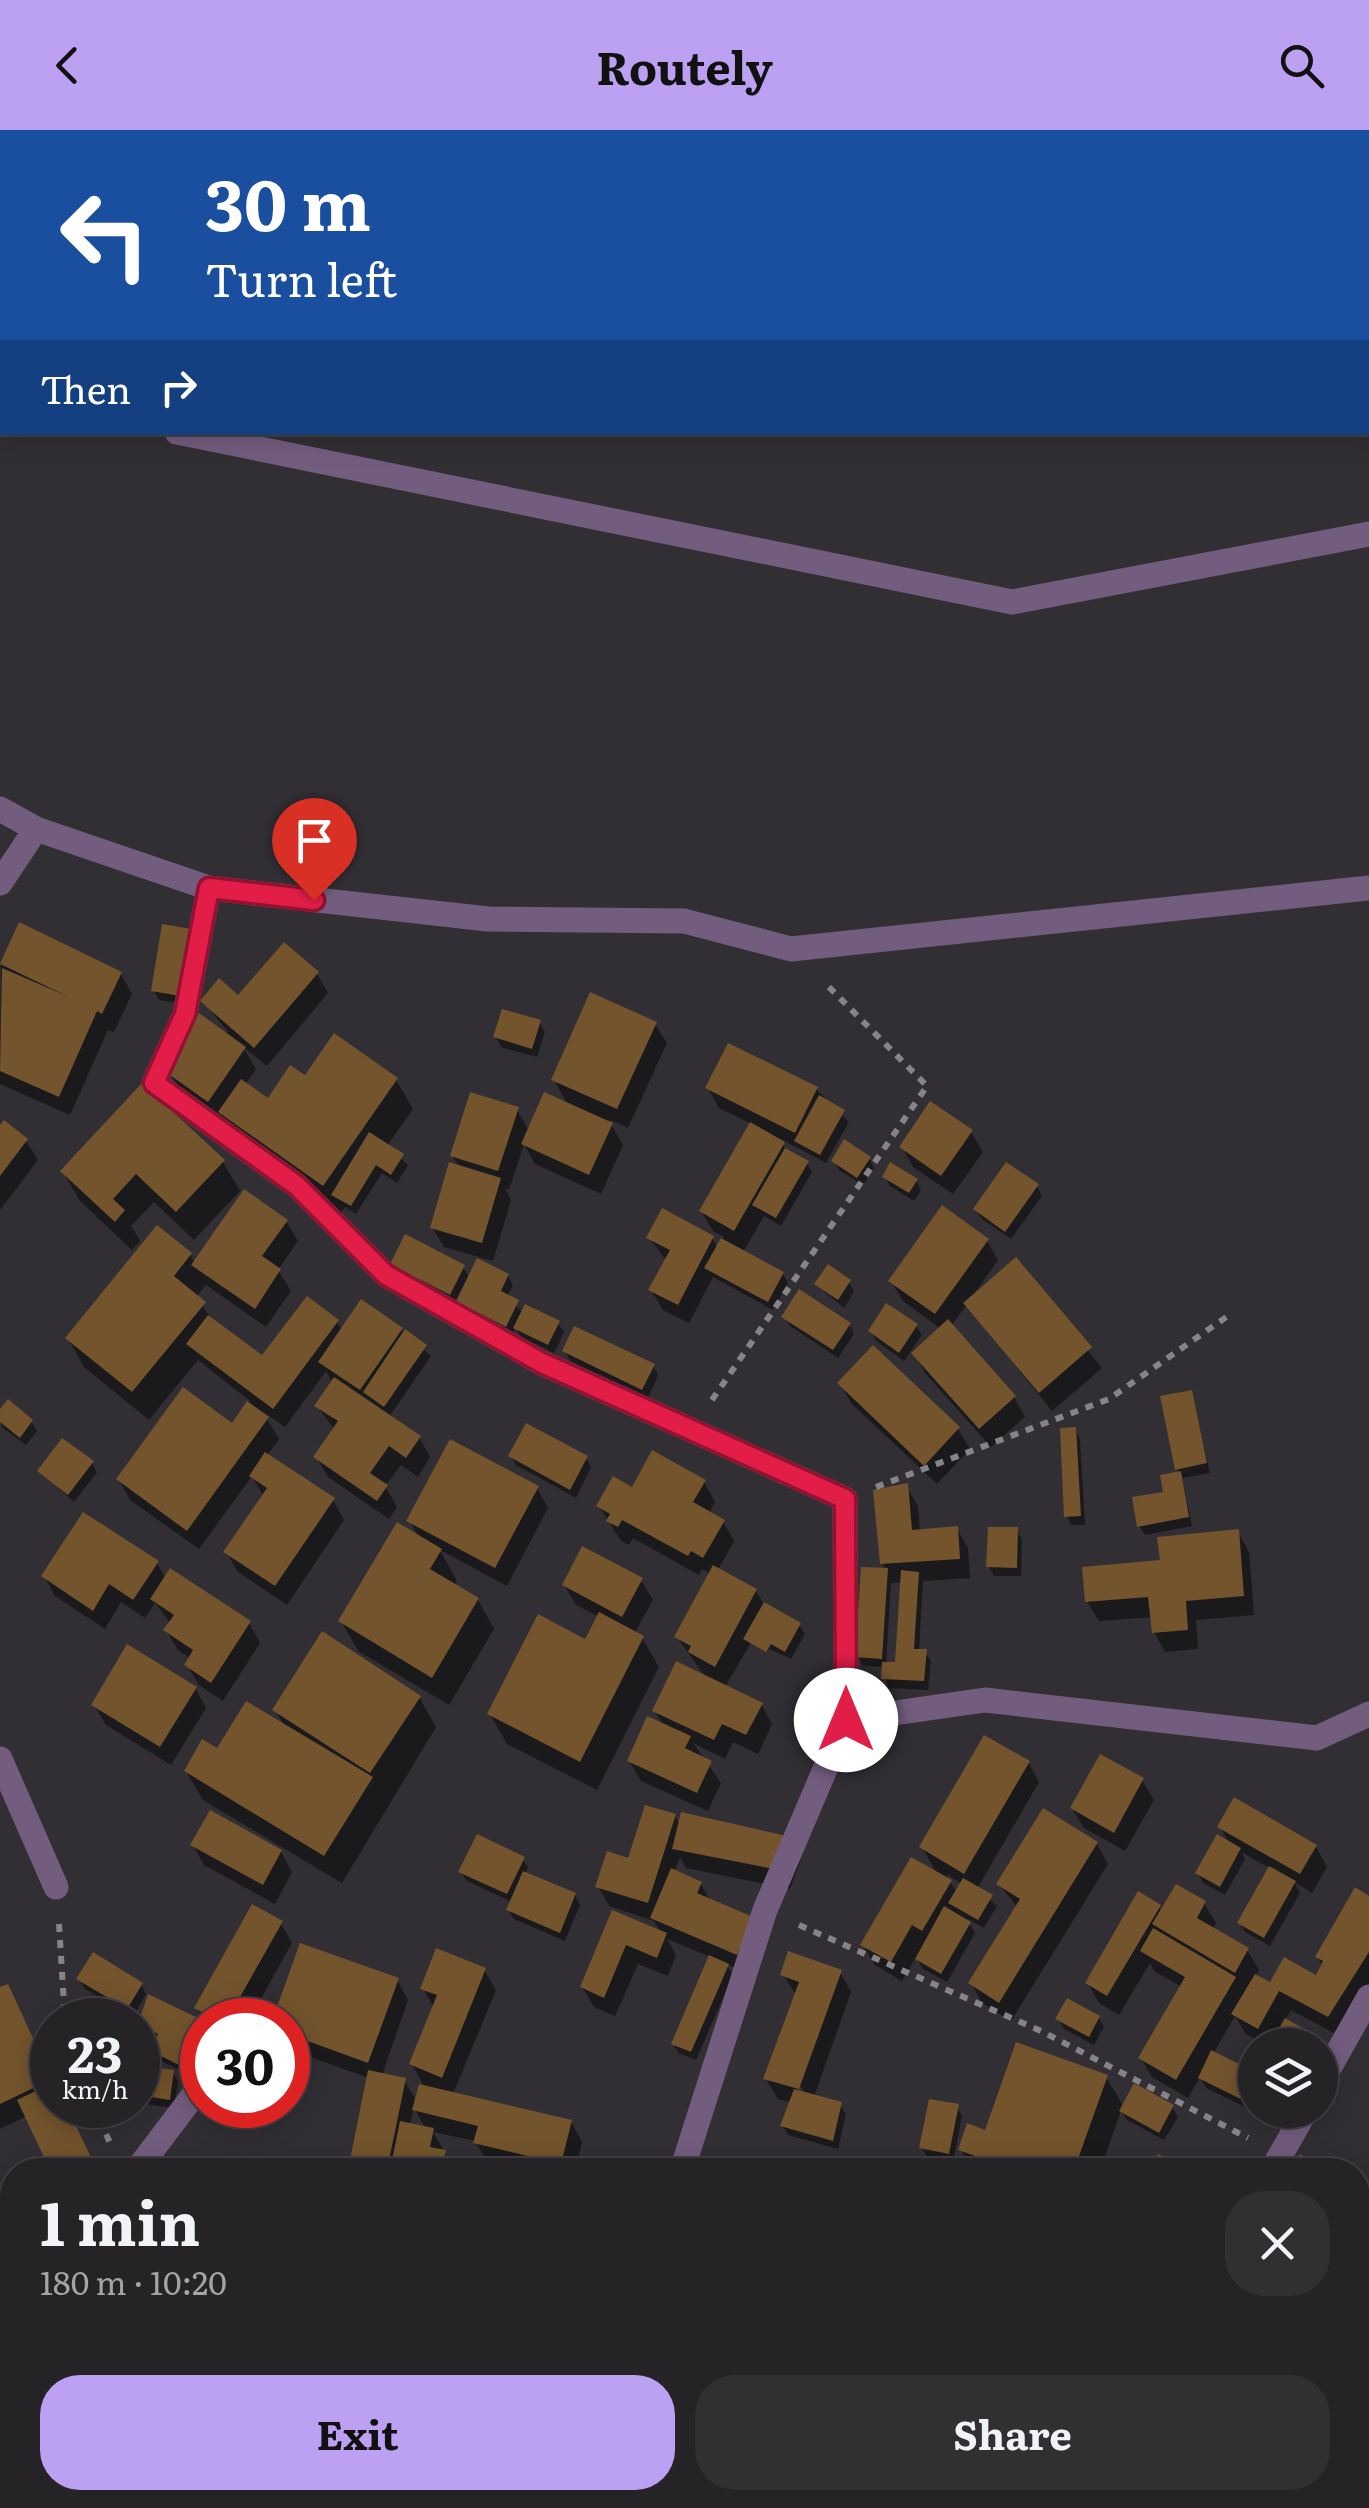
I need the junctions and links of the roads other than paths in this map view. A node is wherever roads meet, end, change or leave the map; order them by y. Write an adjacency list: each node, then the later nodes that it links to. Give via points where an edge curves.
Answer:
1 (193, 435): 2 (street, via 1012,602)
2 (1369, 534)
3 (0, 809): 4 (street)
4 (36, 829): 5 (street); 6 (street)
5 (0, 883)
6 (209, 888): 7 (street, via 488,919 684,920 792,949); 9 (street, via 185,1014 154,1083 296,1185 386,1275 542,1363 845,1499)
7 (1369, 888)
8 (1369, 1714): 9 (street, via 1317,1738 984,1700)
9 (846, 1720): 17 (street, via 766,1910)
10 (0, 1759): 11 (street)
11 (56, 1888)
12 (1369, 1997): 13 (street)
13 (1338, 2052)
14 (180, 2113): 16 (street)
15 (1296, 2128): 18 (street)
16 (146, 2158)
17 (686, 2158)
18 (1278, 2158)

